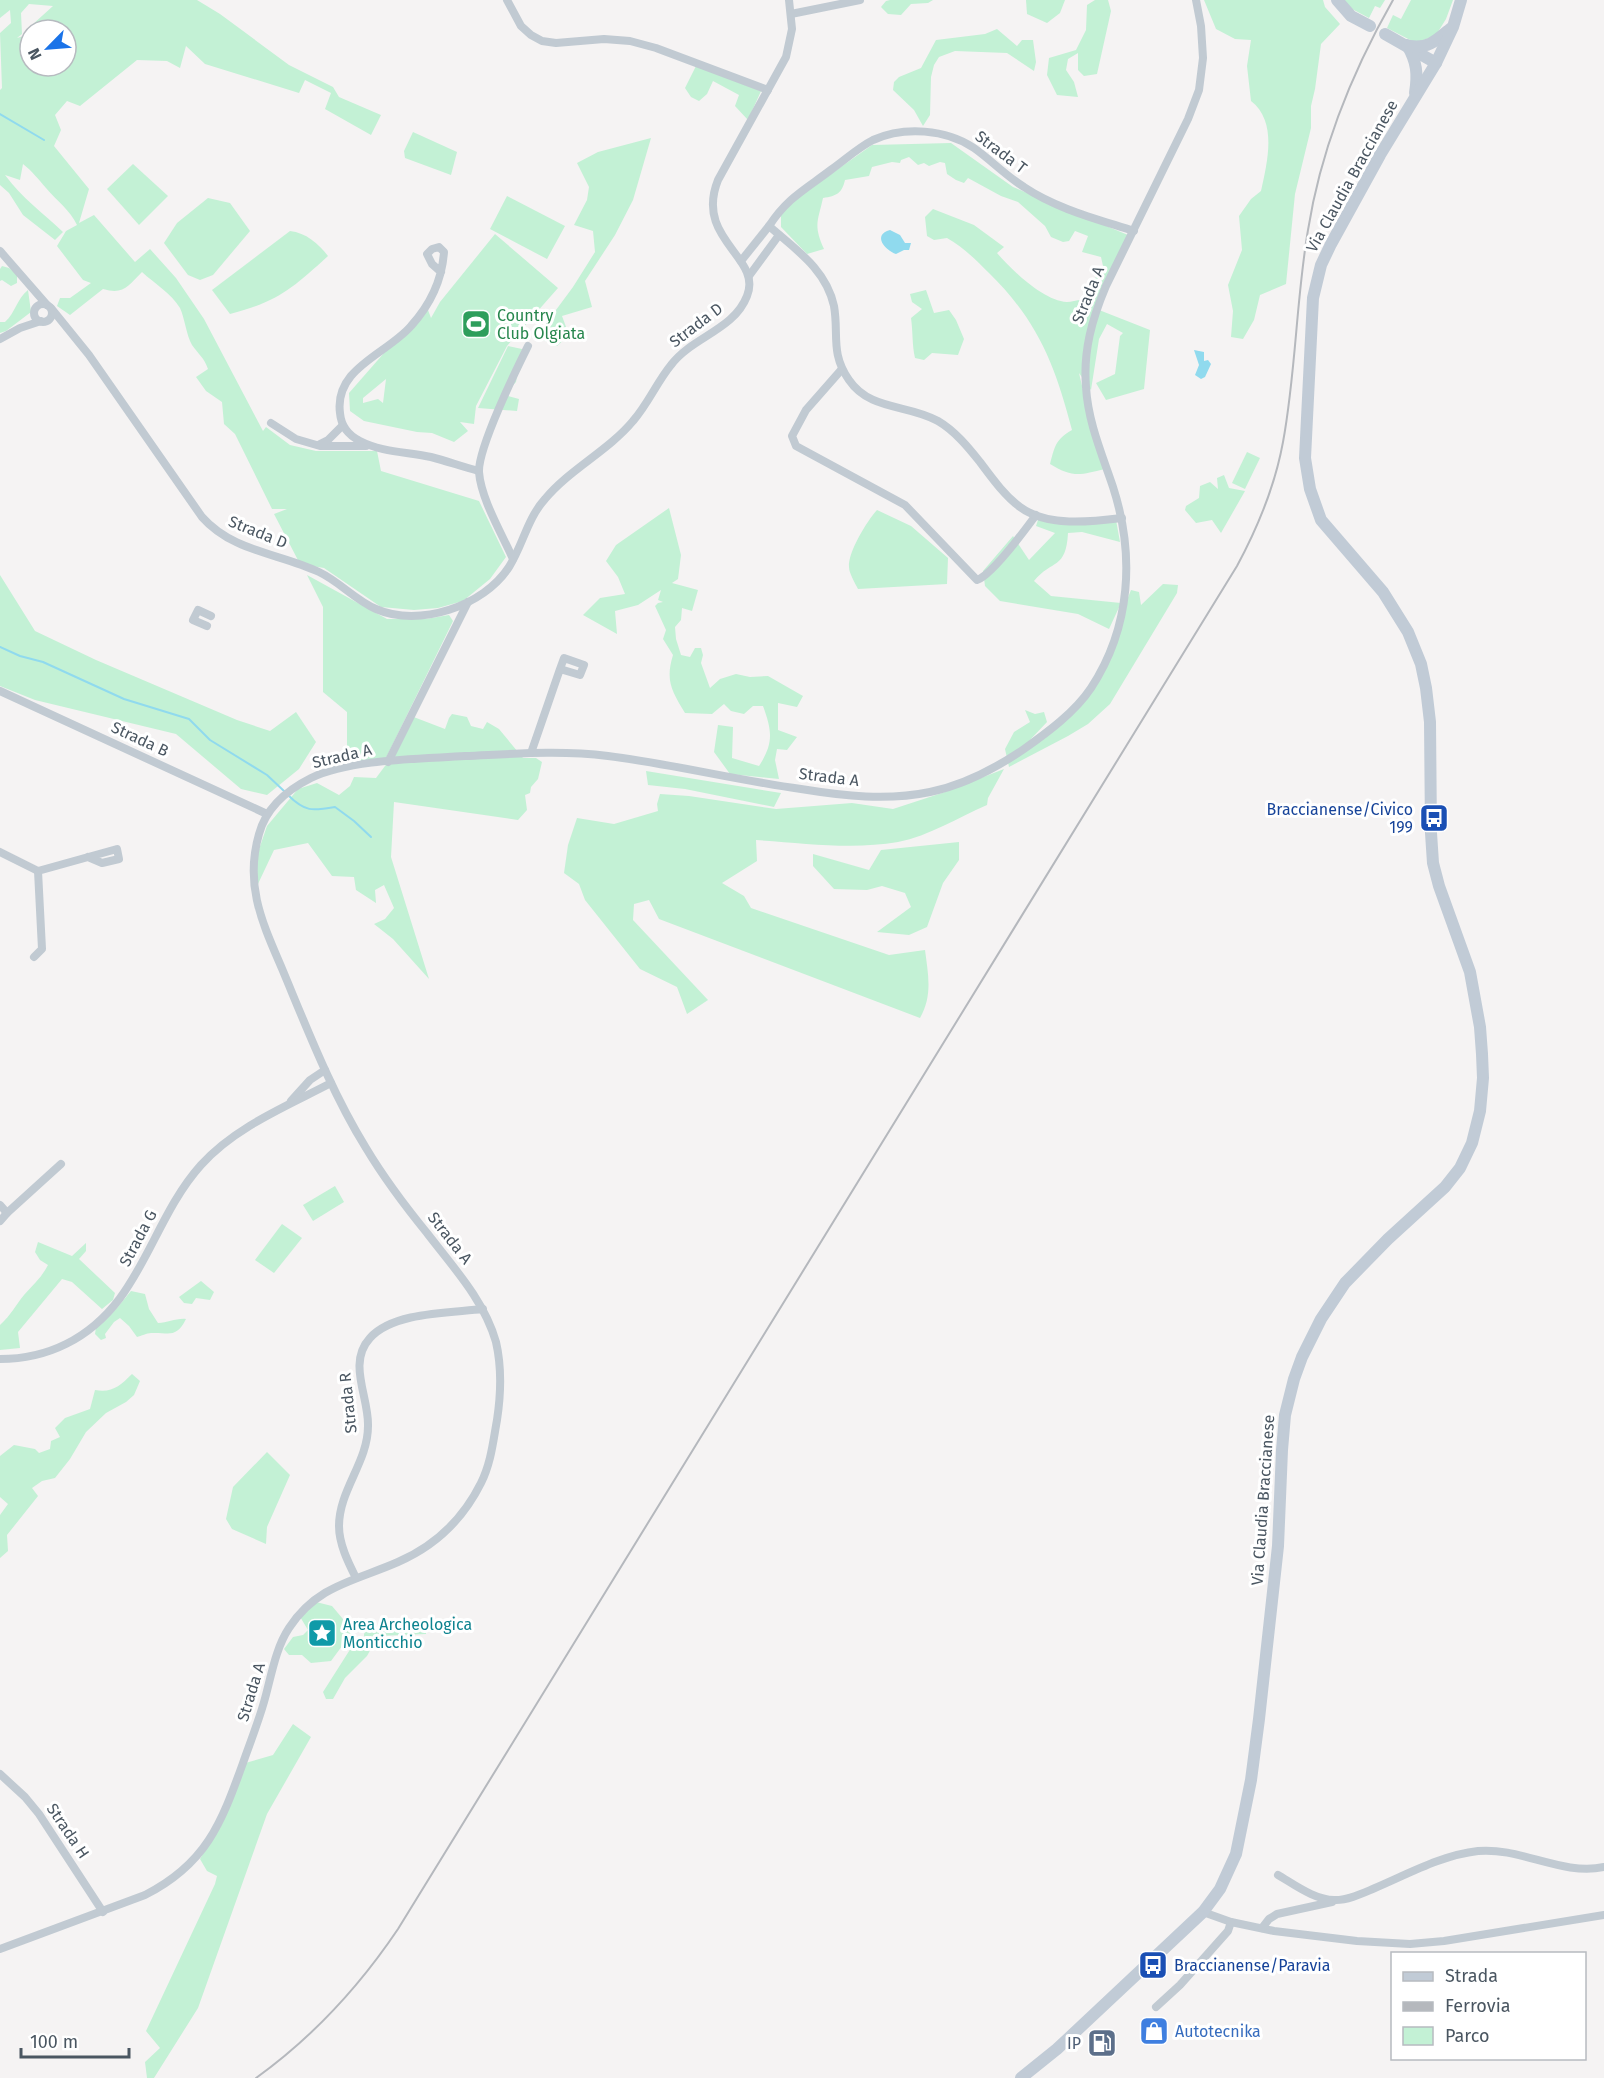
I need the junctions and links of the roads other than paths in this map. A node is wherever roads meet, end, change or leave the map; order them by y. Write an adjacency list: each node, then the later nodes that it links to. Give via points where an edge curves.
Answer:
1 (507, 0): 14 (street, via 517,21 542,41 630,41)
2 (789, 0): 8 (street)
3 (860, 0): 7 (street)
4 (1196, 0): 17 (street, Strada A, via 1203,58 1199,90)
5 (1337, 0): 9 (main road, via 1348,13)
6 (1461, 0): 10 (main road, Via Claudia Braccianese)
7 (840, 2): 8 (street)
8 (791, 14): 14 (street, via 788,48)
9 (1370, 26)
10 (1453, 27): 12 (main road, via 1427,46); 13 (main road, Via Claudia Braccianese)
11 (1385, 34): 12 (main road)
12 (1407, 45): 13 (main road); 15 (main road, via 1418,78)
13 (1436, 63): 15 (main road, Via Claudia Braccianese)
14 (768, 90): 20 (street, via 714,192 716,224)
15 (1412, 102): 66 (main road, Via Claudia Braccianese, via 1345,217 1316,280 1305,458 1321,520 1383,592 1408,632 1420,664 1431,733 1433,863 1470,972 1480,1027 1482,1095 1472,1143 1456,1173 1345,1283 1311,1337 1294,1379 1283,1434 1278,1546 1251,1780 1236,1854 1220,1889)
16 (769, 226): 17 (street, Strada T, via 791,198 867,144 887,135 937,132 973,148 1036,194); 18 (street); 20 (street, Strada T)
17 (1134, 231): 38 (street, Strada A, via 1095,311 1085,363 1090,417)
18 (779, 235): 22 (street); 31 (street, via 807,258 826,286 833,304 835,346)
19 (0, 251): 23 (street, Strada D)
20 (741, 261): 22 (street)
21 (441, 272): 33 (street, via 435,291 411,326 346,381 338,401)
22 (749, 276): 39 (street, Strada D, via 747,298 734,315 681,354 634,421 544,499)
23 (27, 284): 24 (street, Strada D); 25 (street, Strada D)
24 (49, 306): 25 (street, via 41,304); 26 (street, via 51,317); 29 (street, Strada D)
25 (35, 309): 26 (street, via 35,316); 27 (street)
26 (43, 322): 27 (street); 29 (street, Strada D, via 62,328)
27 (20, 328): 28 (street)
28 (0, 339)
29 (80, 344): 40 (street, Strada D, via 202,517 222,536 317,571 369,606 386,612 422,615)
30 (528, 346): 36 (street, via 482,452)
31 (842, 369): 37 (street, via 853,387 871,400 922,414 945,426 1013,501); 37 (street, via 804,413 792,436 796,446 905,505 977,579 985,575)
32 (271, 423): 34 (street, via 296,439 316,445)
33 (342, 426): 34 (street); 35 (street, via 356,440)
34 (331, 443): 35 (street)
35 (370, 446): 36 (street)
36 (479, 471): 39 (street, via 485,495)
37 (1036, 515): 38 (street, via 1085,521)
38 (1122, 518): 45 (street, Strada A, via 1128,564 1125,598 1096,679 1074,708 1042,736 968,780 922,794 857,797 624,758 573,752)
39 (513, 559): 40 (street, Strada D, via 495,583)
40 (468, 602): 46 (street, Strada D)
41 (212, 616): 42 (street, via 198,610 193,620)
42 (207, 626)
43 (560, 669): 45 (street)
44 (0, 691): 47 (street, Strada B)
45 (531, 753): 46 (street, Strada A)
46 (388, 762): 47 (street, Strada A, via 330,771 308,779)
47 (267, 814): 52 (street, Strada A, via 253,864 255,896)
48 (0, 852): 50 (street)
49 (88, 857): 50 (street)
50 (38, 872): 51 (street, via 42,949)
51 (34, 957)
52 (325, 1070): 53 (street, Strada A); 54 (street, Strada G)
53 (331, 1083): 54 (street, Strada G); 58 (street, Strada A, via 375,1163)
54 (288, 1104): 59 (street, Strada G, via 225,1143 200,1166 178,1195 125,1294 97,1324 76,1339 44,1353)
55 (61, 1164): 56 (street)
56 (3, 1209): 57 (street)
57 (0, 1221)
58 (483, 1309): 60 (street, Strada A, via 496,1344 501,1384 491,1453 482,1482 460,1517 431,1544 395,1564); 60 (street, Strada R, via 395,1321 376,1332 362,1349 359,1368 368,1418 367,1438 343,1503 339,1526)
59 (0, 1359)
60 (356, 1578): 65 (street, Strada A, via 320,1595 288,1630 229,1802 214,1834 197,1857 157,1889)
61 (0, 1774): 65 (street, Strada H, via 39,1814)
62 (1604, 1867): 64 (street, via 1581,1868 1479,1851 1445,1859)
63 (1278, 1875): 64 (street, via 1318,1896)
64 (1337, 1901): 69 (street, via 1277,1914)
65 (103, 1912): 70 (street, Strada A)
66 (1203, 1912): 68 (street); 72 (main road, Via Claudia Braccianese)
67 (1604, 1915): 69 (street, via 1410,1944)
68 (1231, 1922): 69 (street); 71 (street, via 1228,1931)
69 (1262, 1928)
70 (0, 1948)
71 (1156, 2007)
72 (1021, 2078)

